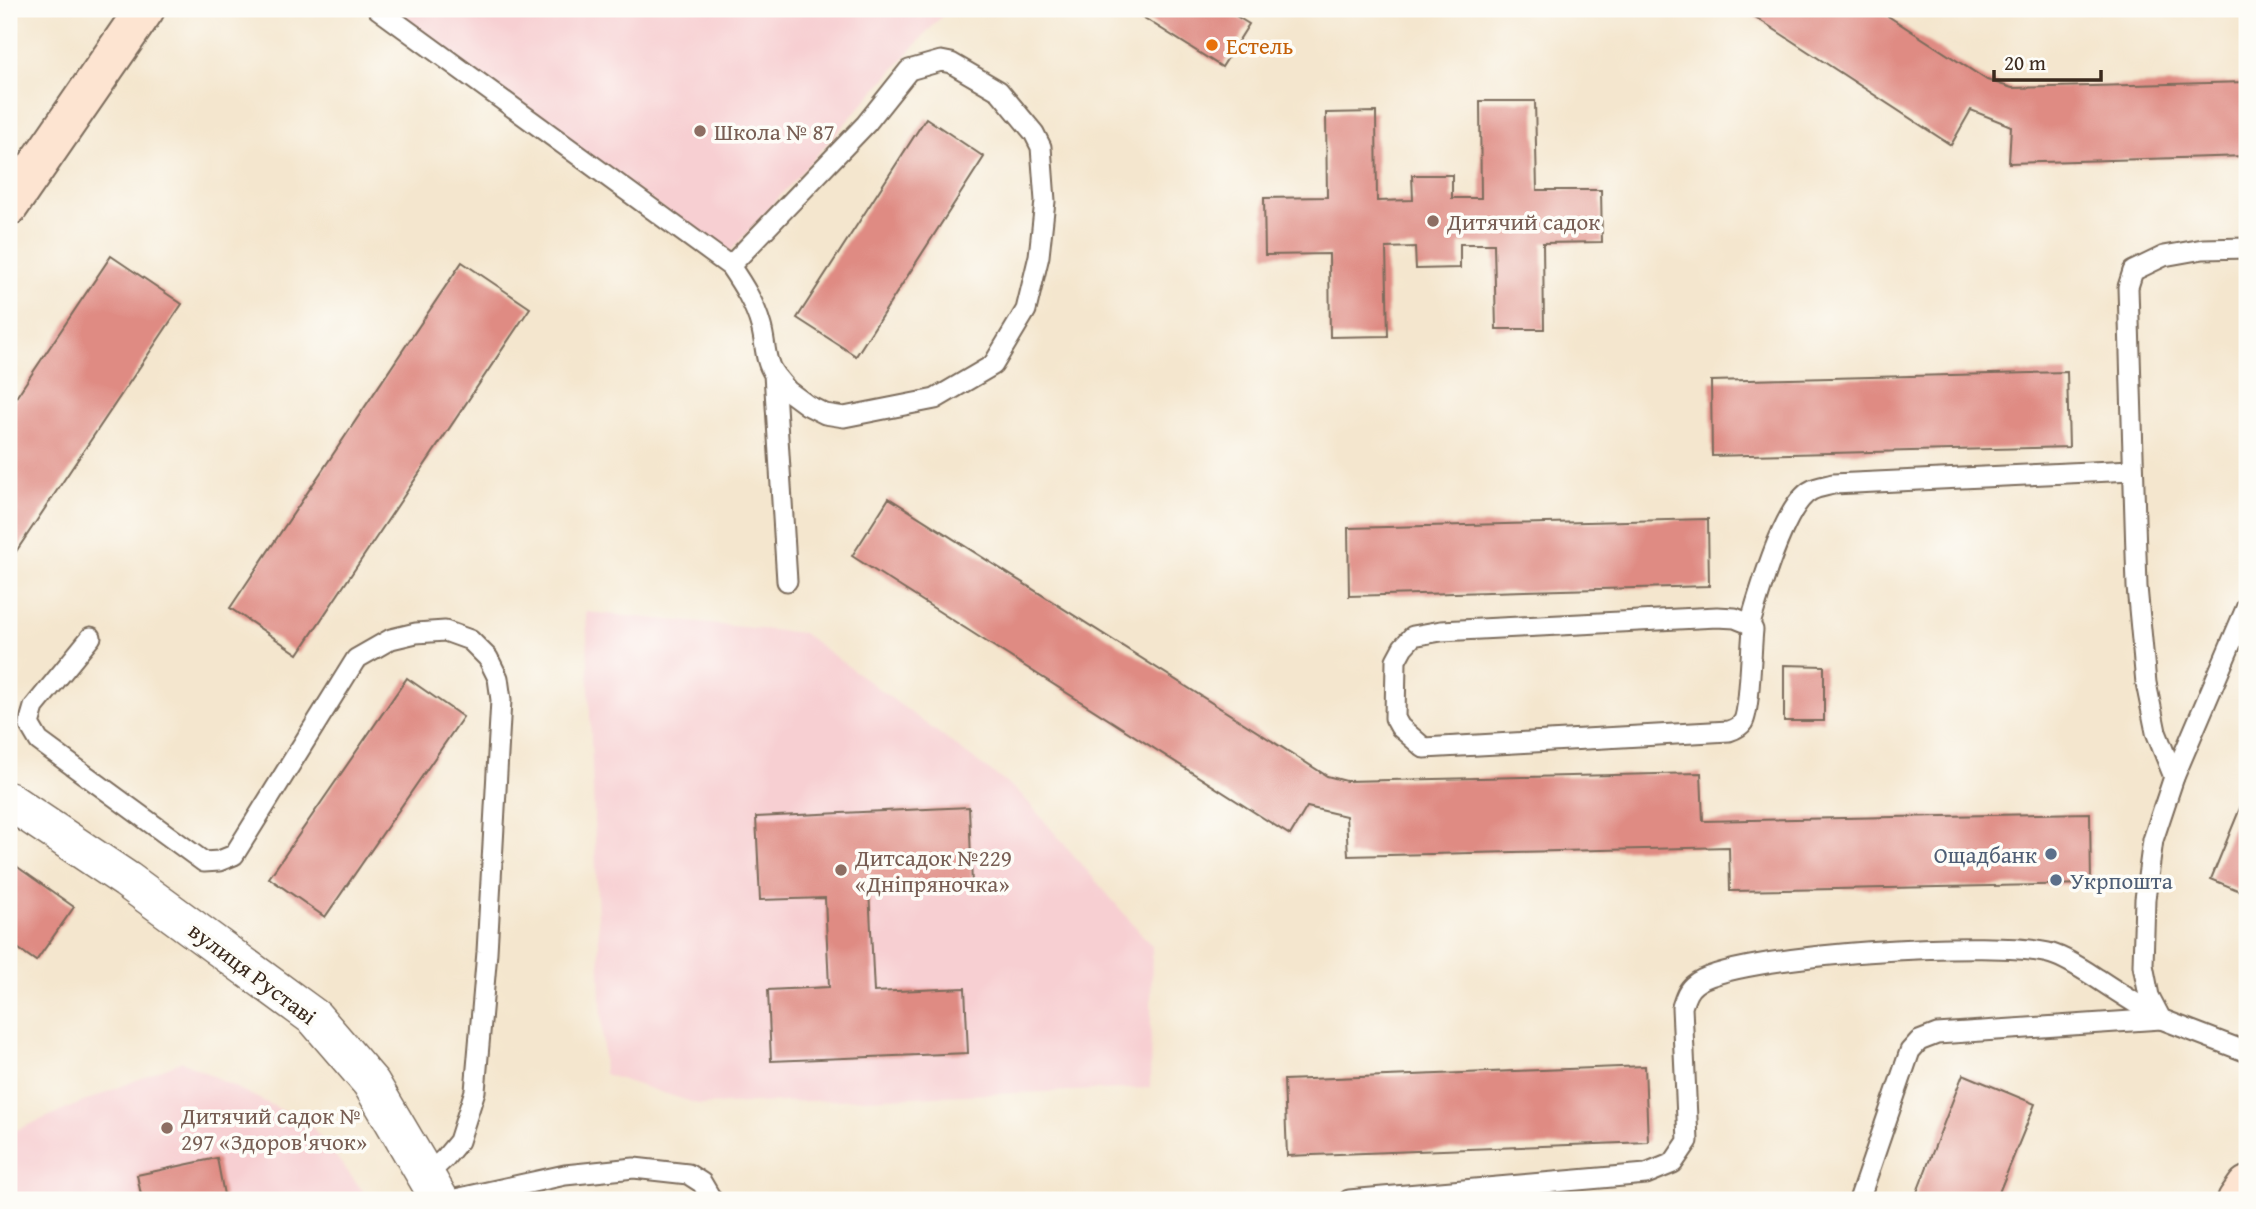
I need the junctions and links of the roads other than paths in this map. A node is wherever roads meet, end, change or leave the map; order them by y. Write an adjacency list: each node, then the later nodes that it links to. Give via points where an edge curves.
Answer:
1 (145, 9): 3 (street)
2 (378, 9): 5 (lane)
3 (9, 206)
4 (2247, 248): 7 (lane, via 2164,256 2133,271 2128,287)
5 (730, 266): 6 (lane, via 750,297); 6 (lane, via 866,124 909,70 941,61 951,63 999,91 1041,147 1045,201 1039,257 1026,310 992,365 935,399 844,417 807,405)
6 (774, 374): 8 (lane)
7 (2133, 470): 10 (lane, via 1833,484 1811,490 1797,503 1770,560); 12 (lane, via 2146,682 2156,732)
8 (788, 581)
9 (2247, 606): 12 (lane)
10 (1750, 624): 10 (lane, via 1746,712 1741,725 1729,731 1424,748 1395,718 1396,660 1413,636 1717,617)
11 (91, 637): 17 (lane, via 34,707 29,724 39,741 204,862 234,855 356,659 391,639 445,631 470,640 488,658 498,678 500,712 488,952 475,1091 459,1141 445,1158)
12 (2175, 776): 14 (lane, via 2153,840 2145,899 2143,965 2149,996)
13 (9, 801): 17 (street, вулиця Руставі, via 137,887 315,1018 371,1083)
14 (2161, 1019): 15 (lane); 19 (lane, via 2076,965 2051,954 2015,949 1935,947 1734,968 1695,983 1686,993 1682,1007 1688,1141 1672,1163 1647,1174); 20 (lane, via 1937,1034 1919,1041 1910,1051)
15 (2247, 1052)
16 (2247, 1186): 21 (street)
17 (439, 1192): 18 (lane, via 634,1168 688,1174 702,1183)
18 (712, 1200)
19 (1349, 1200)
20 (1859, 1200)
21 (2237, 1200)

